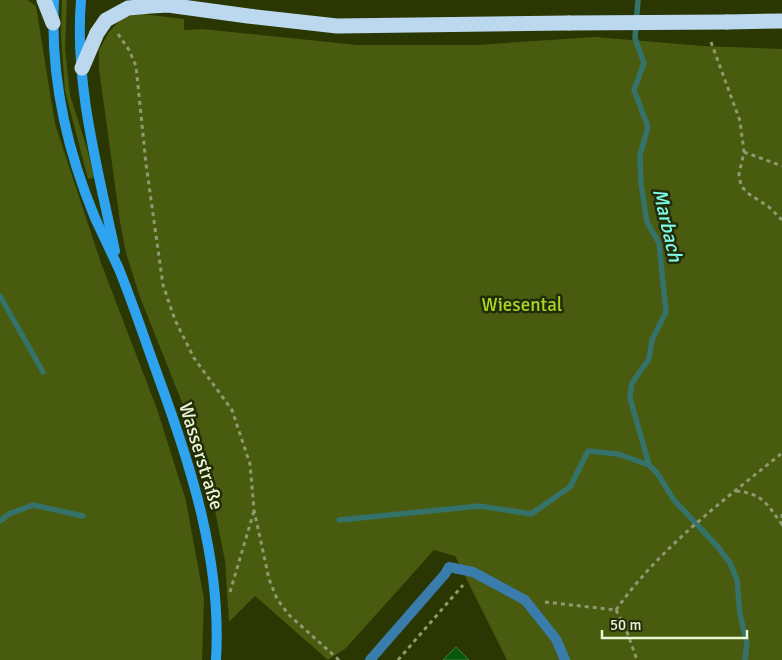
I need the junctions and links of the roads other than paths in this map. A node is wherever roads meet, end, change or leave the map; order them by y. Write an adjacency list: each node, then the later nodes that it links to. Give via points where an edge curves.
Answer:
1 (44, 0): 6 (highway)
2 (54, 0): 6 (main road, Wasserstraße)
3 (81, 0): 7 (main road, Wasserstraße)
4 (163, 2): 5 (highway, bridge, via 337,26); 7 (highway, via 128,8 106,20)
5 (782, 21)
6 (53, 23): 8 (main road, Wasserstraße, via 59,99 69,142 92,211)
7 (82, 68): 8 (main road, Wasserstraße, via 91,132)
8 (119, 269): 9 (main road, Wasserstraße, via 176,427 205,529 212,579)
9 (216, 660)
10 (370, 660): 11 (street, via 449,567 473,572 526,600 556,639)
11 (565, 660)

